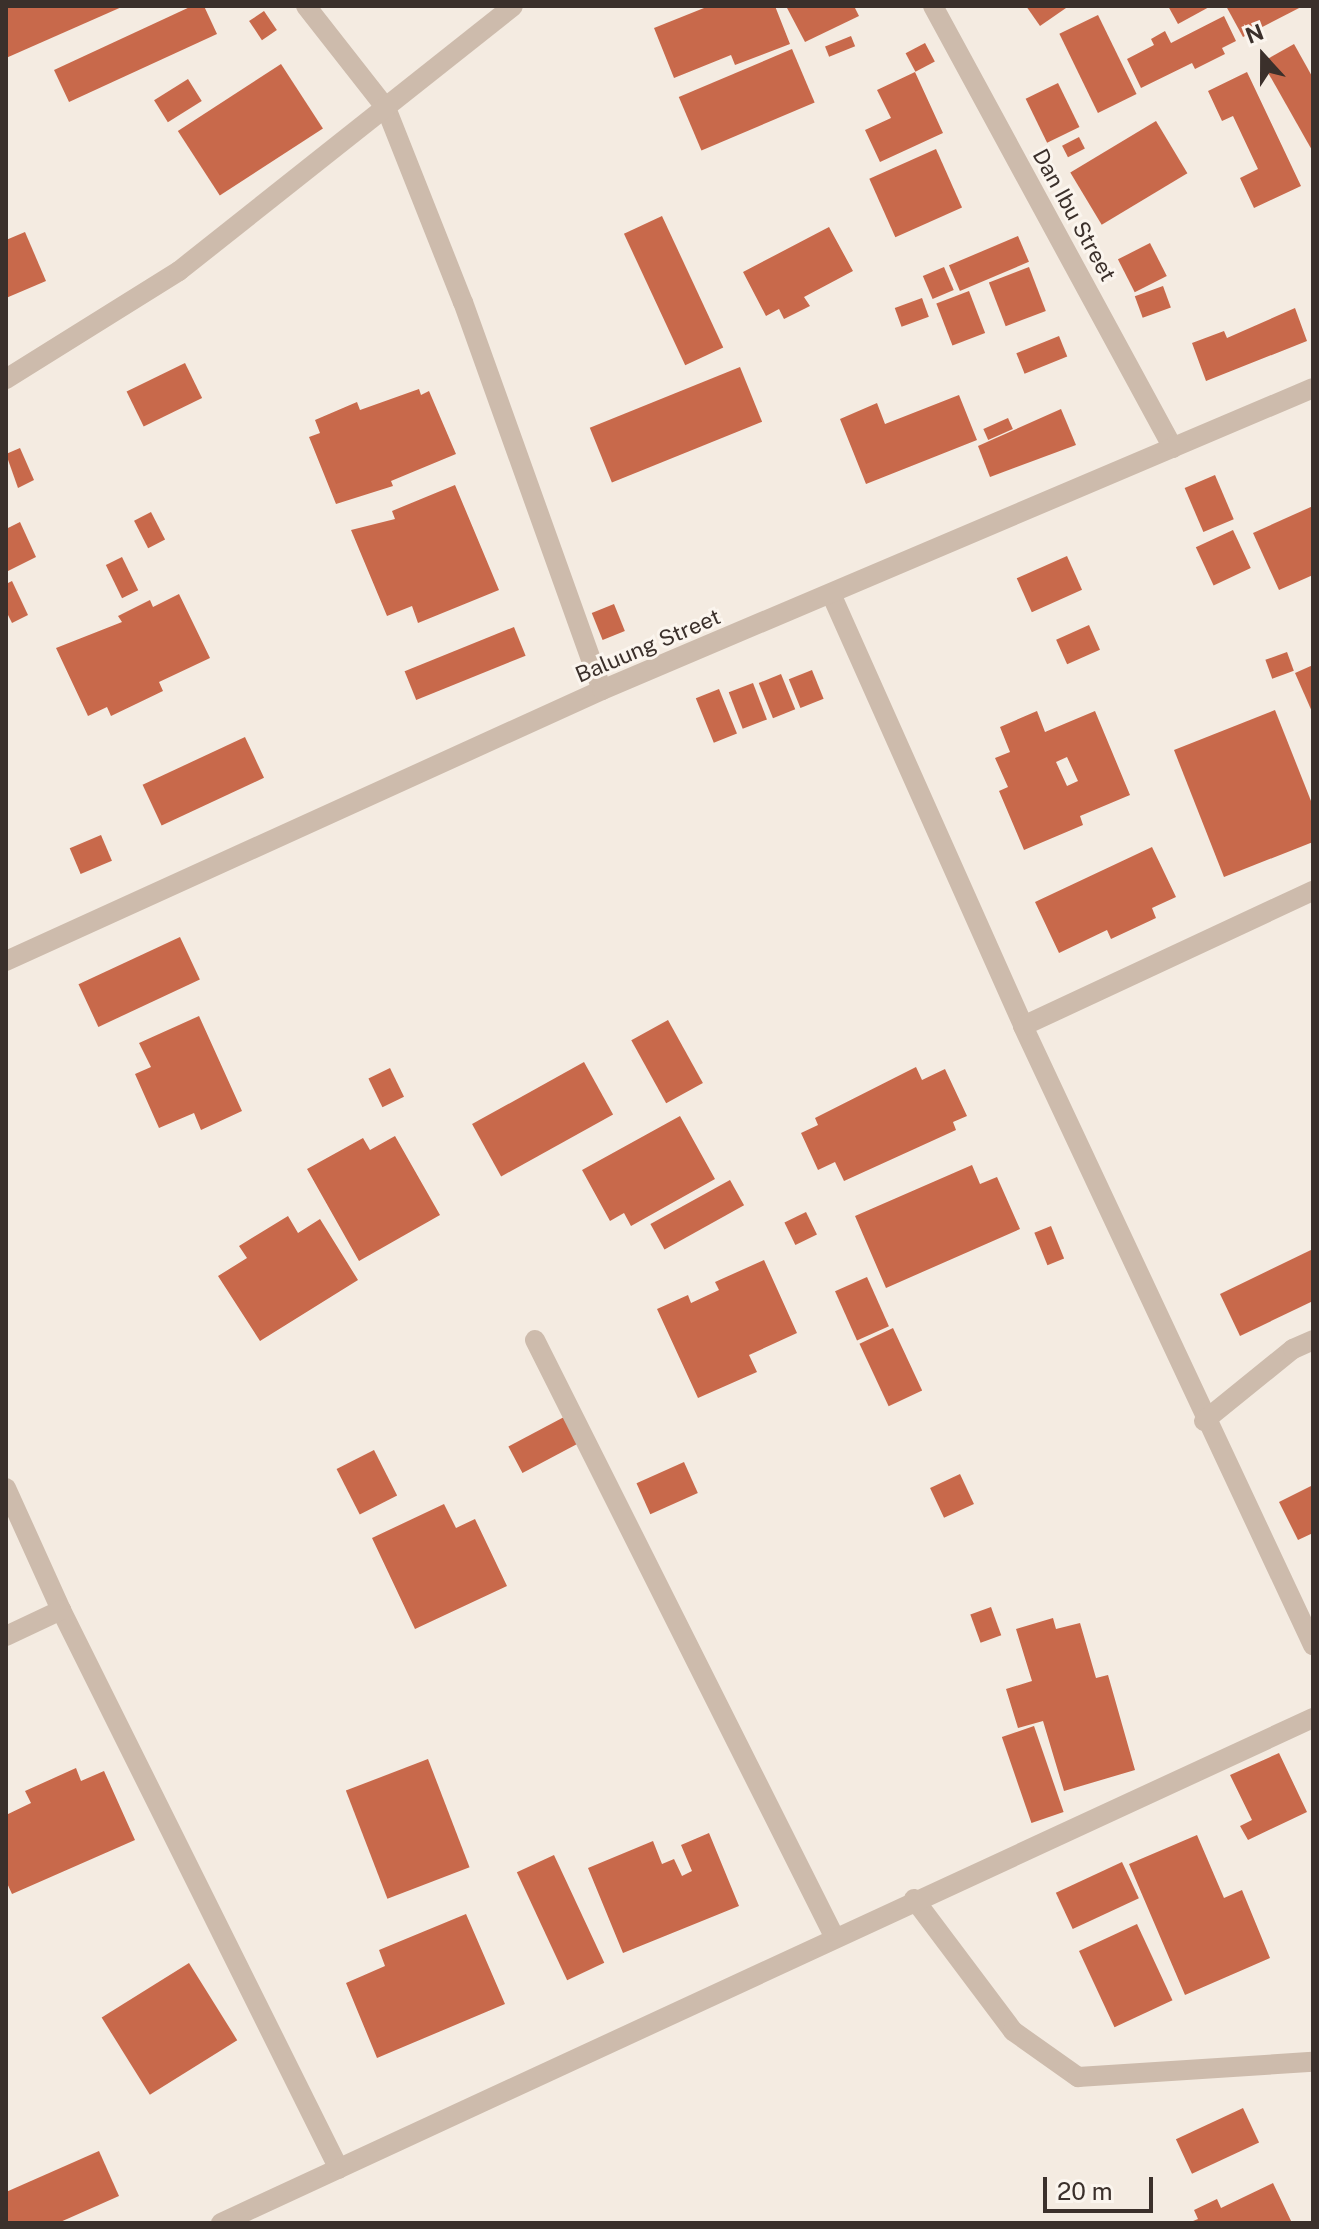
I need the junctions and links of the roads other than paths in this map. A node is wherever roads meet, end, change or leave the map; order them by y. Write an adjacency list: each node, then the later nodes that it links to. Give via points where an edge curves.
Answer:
1 (306, 6): 4 (street)
2 (513, 6): 4 (street)
3 (933, 6): 7 (street, Dan Ibu Street)
4 (386, 108): 5 (street, via 179,271); 9 (street, via 463,302)
5 (6, 379)
6 (1313, 388): 7 (street, Baluung Street)
7 (1173, 448): 8 (street, Baluung Street)
8 (832, 596): 9 (street, Baluung Street); 12 (street)
9 (602, 690): 11 (street, Baluung Street)
10 (1313, 891): 12 (street)
11 (6, 961)
12 (1023, 1026): 15 (street)
13 (535, 1340): 22 (street)
14 (1313, 1340): 15 (street, via 1293,1349)
15 (1204, 1421): 19 (street)
16 (6, 1488): 17 (street)
17 (61, 1610): 18 (street); 24 (street)
18 (6, 1636)
19 (1313, 1645)
20 (1313, 1718): 21 (street)
21 (914, 1899): 22 (street); 23 (street, via 1013,2031 1078,2077)
22 (834, 1936): 24 (street)
23 (1313, 2062)
24 (339, 2169): 25 (street)
25 (221, 2223)

